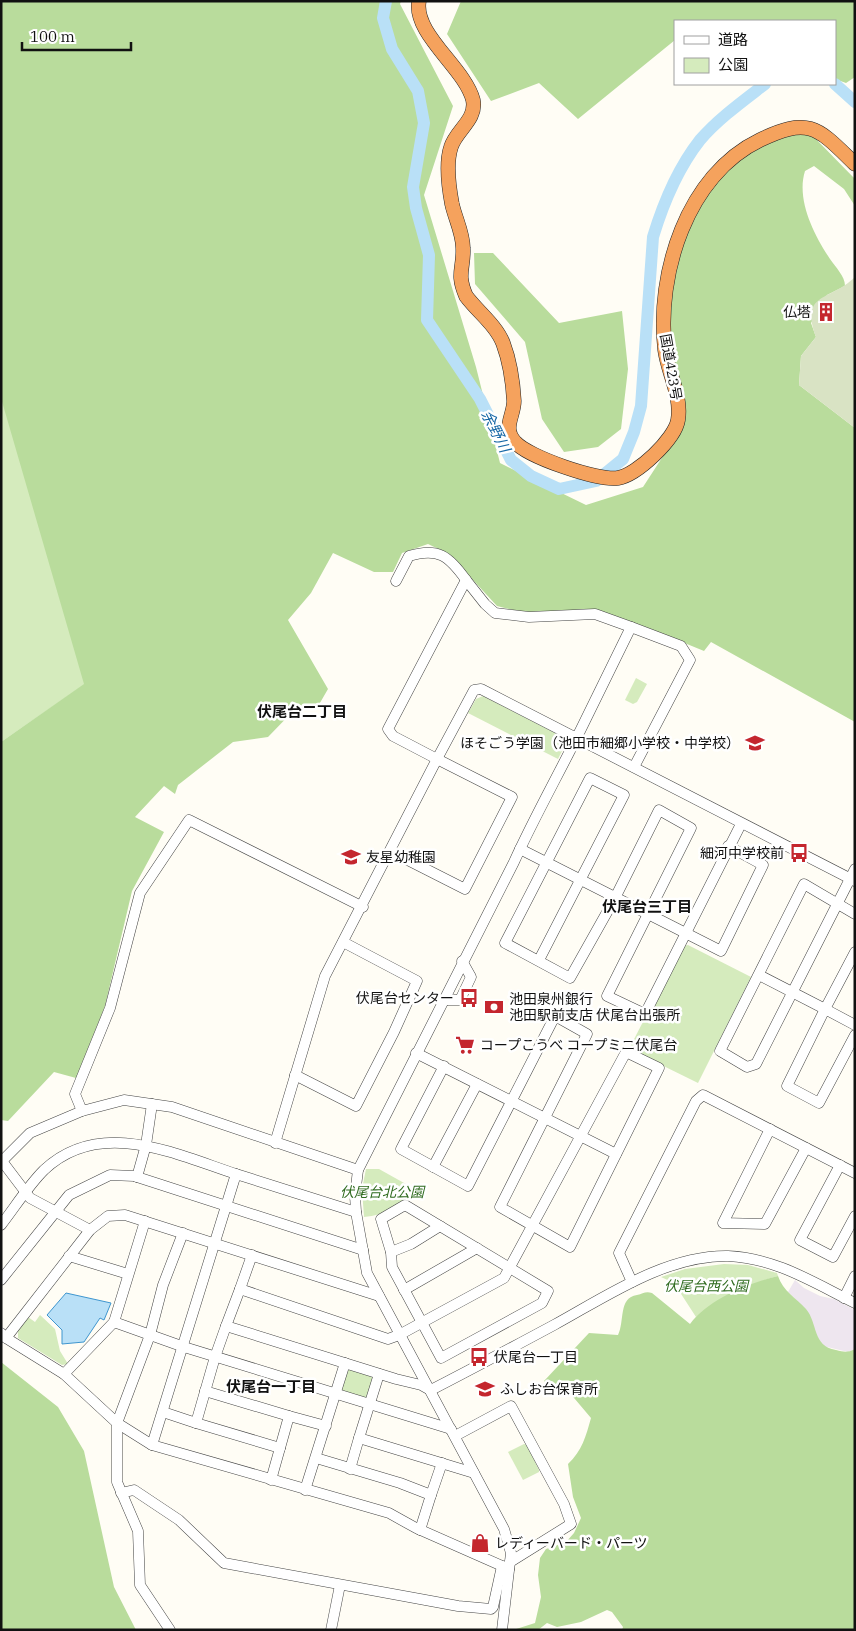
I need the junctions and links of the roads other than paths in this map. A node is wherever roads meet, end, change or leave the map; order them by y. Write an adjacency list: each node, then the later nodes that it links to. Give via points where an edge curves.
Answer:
1 (419, 1): 2 (highway, 国道423号, via 424,26 473,99 472,114 451,147 450,194 463,249 459,272 462,288 499,336 505,351 514,399 508,429 515,442 560,466 611,478 626,475 670,439 678,420 677,396 665,352 664,294 675,249 695,203 729,160 751,144 800,126 821,134)
2 (855, 164)
3 (466, 580): 4 (street, via 447,557 427,550 410,556); 5 (street, via 495,613 529,617 595,614); 7 (street, via 388,729 392,736)
4 (396, 581)
5 (631, 627): 6 (street); 8 (street, via 681,646 690,660)
6 (577, 737): 7 (street, via 482,689 474,690); 8 (street); 11 (street)
7 (437, 759): 12 (street); 12 (street, via 512,797 468,884 465,889)
8 (634, 767): 9 (street)
9 (741, 824): 10 (street); 14 (street)
10 (728, 846): 21 (street); 21 (street, via 763,865 725,943 720,952)
11 (520, 849): 13 (street); 25 (street)
12 (390, 851): 18 (street)
13 (546, 863): 15 (street); 15 (street, via 590,778 624,796); 24 (street, via 505,943)
14 (853, 876): 17 (street)
15 (580, 880): 16 (street); 24 (street)
16 (615, 898): 19 (street); 19 (street, via 659,810 691,828); 24 (street, via 570,978)
17 (838, 903): 20 (street); 26 (street, via 804,884); 27 (street)
18 (362, 907): 22 (street); 38 (street, via 189,820 140,893 110,1008 75,1094)
19 (648, 914): 21 (street); 21 (street, via 607,996 645,1014)
20 (855, 914)
21 (684, 933)
22 (343, 942): 34 (street, via 325,976); 34 (street, via 417,981 356,1106)
23 (855, 952): 29 (street)
24 (538, 960)
25 (462, 961): 28 (street); 28 (street, via 470,977 460,1000)
26 (759, 975): 27 (street); 27 (street, via 720,1051 747,1067 756,1064)
27 (792, 992): 29 (street)
28 (443, 1000): 32 (street)
29 (825, 1009): 30 (street); 31 (street, via 787,1086 820,1103)
30 (855, 1024)
31 (855, 1035)
32 (416, 1053): 33 (street); 48 (street)
33 (444, 1066): 35 (street); 47 (street, via 401,1149)
34 (295, 1075): 42 (street)
35 (477, 1084): 36 (street); 47 (street)
36 (511, 1102): 39 (street); 39 (street, via 555,1016 588,1034); 47 (street, via 468,1186)
37 (152, 1104): 38 (street, via 124,1100); 42 (street); 43 (street)
38 (82, 1111): 52 (street, via 30,1133 2,1161)
39 (545, 1118): 41 (street); 60 (street, via 500,1207)
40 (770, 1129): 44 (street); 44 (street, via 723,1223 765,1224); 73 (street, via 704,1095 696,1101 619,1253)
41 (583, 1136): 45 (street); 45 (street, via 626,1052 659,1068); 60 (street)
42 (275, 1143): 48 (street)
43 (146, 1145): 50 (street); 51 (street); 52 (street, via 109,1141 75,1149 44,1170)
44 (806, 1148): 46 (street)
45 (616, 1154): 60 (street, via 570,1247)
46 (840, 1165): 49 (street); 56 (street, via 800,1240 833,1257)
47 (433, 1167)
48 (358, 1170): 55 (street)
49 (855, 1172)
50 (236, 1174): 53 (street); 55 (street)
51 (137, 1177): 53 (street); 54 (street, via 110,1175 70,1196)
52 (26, 1193): 54 (street); 57 (street)
53 (226, 1207): 63 (street); 65 (street)
54 (56, 1212): 61 (street); 72 (street)
55 (356, 1212): 65 (street)
56 (855, 1216)
57 (3, 1221)
58 (145, 1221): 61 (street, via 125,1215 108,1216); 62 (street); 70 (street)
59 (440, 1226): 64 (street); 66 (street); 66 (street, via 405,1205 381,1218)
60 (534, 1226): 69 (street)
61 (90, 1230): 68 (street)
62 (183, 1233): 63 (street); 83 (street, via 163,1285)
63 (215, 1243): 67 (street); 85 (street)
64 (477, 1248): 69 (street); 75 (street)
65 (363, 1250): 76 (street, via 367,1273)
66 (391, 1252): 75 (street, via 392,1267)
67 (252, 1255): 74 (street); 76 (street)
68 (70, 1256): 70 (street); 82 (street)
69 (510, 1268): 80 (street, via 504,1278); 80 (street, via 548,1291 542,1303 441,1358)
70 (128, 1274): 79 (street)
71 (855, 1276): 77 (street)
72 (1, 1280)
73 (632, 1282): 77 (street, via 697,1258 729,1256 786,1268); 90 (street)
74 (240, 1288): 81 (street); 84 (street, via 388,1339)
75 (404, 1290): 80 (street)
76 (379, 1296): 84 (street)
77 (844, 1298): 78 (street)
78 (855, 1303)
79 (114, 1322): 83 (street); 88 (street)
80 (422, 1323): 84 (street)
81 (226, 1326): 86 (street); 87 (street)
82 (4, 1335): 88 (street)
83 (150, 1335): 85 (street); 97 (street)
84 (399, 1335): 90 (street)
85 (184, 1347): 86 (street); 94 (street)
86 (215, 1356): 91 (street); 92 (street)
87 (345, 1363): 89 (street); 92 (street)
88 (64, 1374): 97 (street)
89 (379, 1374): 90 (street); 93 (street)
90 (431, 1390): 99 (street)
91 (205, 1391): 95 (street); 96 (street)
92 (336, 1394): 93 (street); 98 (street)
93 (370, 1405): 99 (street); 100 (street)
94 (163, 1412): 96 (street); 101 (street)
95 (289, 1416): 98 (street); 102 (street)
96 (196, 1422): 102 (street)
97 (117, 1423): 101 (street); 109 (street, via 116,1482)
98 (326, 1426): 103 (street)
99 (453, 1433): 106 (street); 112 (street, via 510,1406 564,1504 571,1524)
100 (359, 1438): 104 (street); 105 (street)
101 (152, 1445): 107 (street)
102 (280, 1448): 107 (street)
103 (316, 1458): 105 (street); 108 (street)
104 (442, 1464): 106 (street); 110 (street)
105 (350, 1468): 110 (street)
106 (474, 1473): 112 (street, via 504,1529 511,1553)
107 (271, 1480): 108 (street)
108 (305, 1490): 111 (street, via 389,1513)
109 (121, 1493): 113 (street, via 134,1490 160,1506 224,1563); 114 (street, via 138,1531 140,1585)
110 (431, 1496): 111 (street)
111 (420, 1530): 112 (street)
112 (507, 1566): 113 (street, via 491,1609); 116 (street)
113 (340, 1585): 115 (street)
114 (170, 1630)
115 (332, 1630)
116 (502, 1630)

